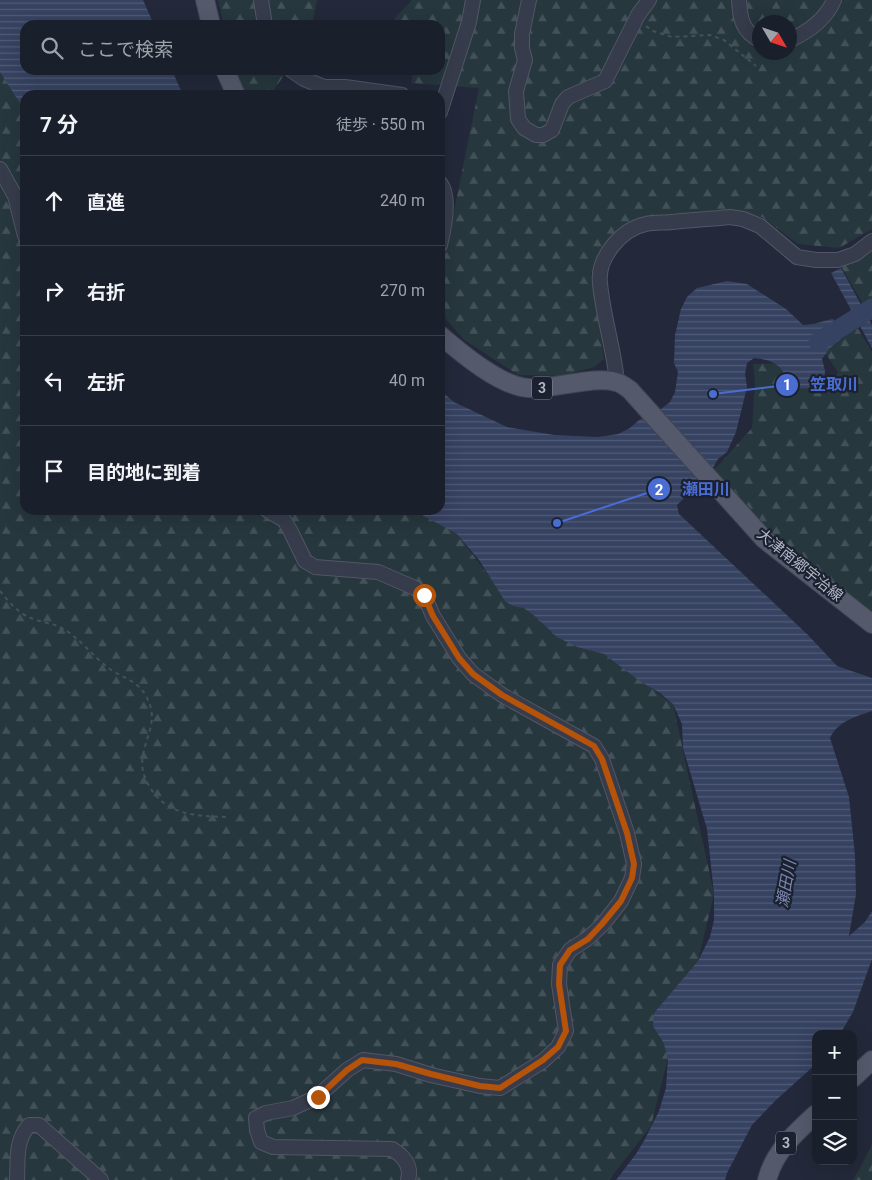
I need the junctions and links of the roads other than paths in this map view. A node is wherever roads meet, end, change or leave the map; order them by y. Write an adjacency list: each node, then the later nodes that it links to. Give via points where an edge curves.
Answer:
1 (205, 0): 8 (main road)
2 (261, 0): 9 (street)
3 (473, 0): 16 (street, via 469,22)
4 (529, 0): 5 (street, via 522,34 525,60 516,91 518,119 524,128 536,135 552,130 568,97 605,80)
5 (650, 0)
6 (739, 0): 10 (street, via 745,28)
7 (834, 0): 11 (street, via 816,24)
8 (210, 20)
9 (264, 20)
10 (752, 36)
11 (797, 36)
12 (227, 75): 14 (main road)
13 (298, 75): 15 (street, via 324,87)
14 (234, 90)
15 (366, 90)
16 (445, 92)
17 (0, 169): 19 (street, via 15,196)
18 (445, 197): 20 (street)
19 (20, 216)
20 (445, 216)
21 (872, 241): 23 (street, via 847,257 816,260 797,257 760,226 743,219 730,217 645,224 631,230 609,252 601,266 599,282)
22 (445, 338): 23 (main road, 3, via 499,378 526,388 602,380)
23 (616, 382): 25 (main road, 大津南郷宇治線, via 630,390 650,410 764,539)
24 (276, 515): 31 (street, via 284,520 305,561 315,567 378,572 415,588 424,595 459,658 473,674 502,695 594,746 602,759 634,864 632,878 621,901 588,939 570,950 560,965 559,984 566,1031 558,1047 543,1060 500,1088 480,1086 396,1064 362,1060 318,1097 256,1118 261,1142 273,1147 392,1149 402,1155 408,1165)
25 (872, 624)
26 (872, 1060): 27 (main road)
27 (856, 1075)
28 (812, 1118): 32 (main road, 3, via 782,1147 770,1166)
29 (17, 1180): 30 (street, via 18,1144 29,1125 39,1125)
30 (101, 1180)
31 (408, 1180)
32 (767, 1180)

